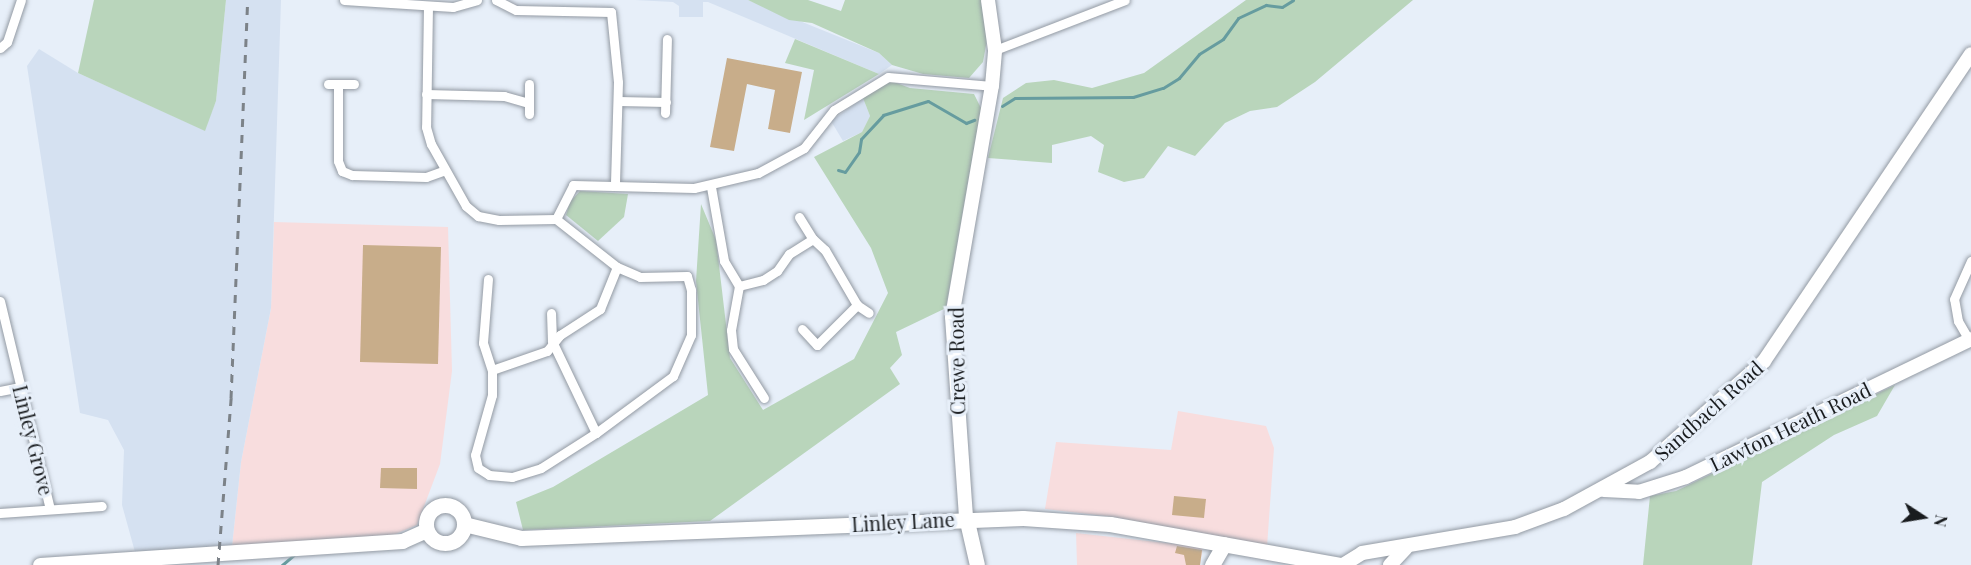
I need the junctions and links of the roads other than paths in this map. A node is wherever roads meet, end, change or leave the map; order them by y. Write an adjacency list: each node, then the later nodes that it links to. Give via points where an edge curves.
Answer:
1 (21, 0): 11 (street)
2 (344, 0): 8 (street)
3 (477, 0): 8 (street, via 453,7)
4 (496, 0): 9 (street, via 516,10)
5 (988, 0): 12 (street, Crewe Road)
6 (1125, 0): 12 (street)
7 (617, 3): 9 (street)
8 (428, 6): 17 (street)
9 (611, 12): 18 (street)
10 (667, 39): 19 (street)
11 (4, 45)
12 (995, 50): 16 (street, Crewe Road)
13 (1971, 54): 47 (street, Sandbach Road, via 1764,361)
14 (354, 84): 23 (street, via 333,84 342,171 352,175 426,177)
15 (529, 84): 20 (street)
16 (992, 86): 25 (street, via 888,77 834,110 804,148 758,173); 53 (street, Crewe Road, via 952,317)
17 (426, 94): 20 (street, via 504,96); 23 (street, via 426,127)
18 (618, 101): 19 (street); 24 (street)
19 (666, 102): 21 (street)
20 (529, 103): 22 (street)
21 (665, 113)
22 (529, 114)
23 (445, 170): 27 (street, via 466,206 478,216)
24 (615, 186): 25 (street); 27 (street, via 573,184)
25 (711, 187): 34 (street, via 724,261)
26 (799, 217): 28 (street)
27 (556, 219): 31 (street)
28 (813, 239): 34 (street, via 789,254 777,271); 36 (street, via 825,250)
29 (1971, 261): 40 (street, via 1954,299 1958,321)
30 (685, 265): 32 (street)
31 (617, 267): 32 (street, via 639,277); 41 (street, via 600,309)
32 (687, 276): 46 (street, via 694,313 684,358 662,386)
33 (488, 279): 42 (street, via 483,343)
34 (739, 286): 45 (street, via 731,330 733,349)
35 (0, 301): 43 (street, Linley Grove)
36 (857, 305): 38 (street); 39 (street, via 817,345)
37 (551, 313): 41 (street)
38 (869, 313)
39 (802, 329)
40 (1970, 339): 48 (street, Lawton Heath Road)
41 (552, 341): 42 (street, via 547,351); 46 (street)
42 (492, 370): 46 (street, via 492,395 476,445 478,468 489,475 512,477 541,468)
43 (21, 387): 44 (street); 51 (street, Linley Grove)
44 (0, 391)
45 (764, 398)
46 (596, 433)
47 (1650, 462): 48 (street); 49 (street, Sandbach Road)
48 (1661, 486): 49 (street, Lawton Heath Road, via 1639,492)
49 (1604, 490): 57 (street, Sandbach Road, via 1515,527)
50 (102, 506): 51 (street)
51 (50, 509): 52 (street)
52 (0, 513)
53 (966, 517): 54 (main road, Linley Lane, via 650,535 521,538); 56 (main road, Linley Lane, via 1110,524); 59 (main road, Crewe Road)
54 (464, 524): 55 (main road, via 451,542 434,540); 55 (main road, via 457,510 440,506 427,517)
55 (427, 530): 58 (main road, via 402,541)
56 (1224, 544): 60 (main road); 61 (main road, Linley Lane)
57 (1408, 547): 61 (street, Sandbach Road, via 1362,553); 62 (street)
58 (40, 565)
59 (977, 565)
60 (1212, 565)
61 (1342, 565)
62 (1390, 565)

